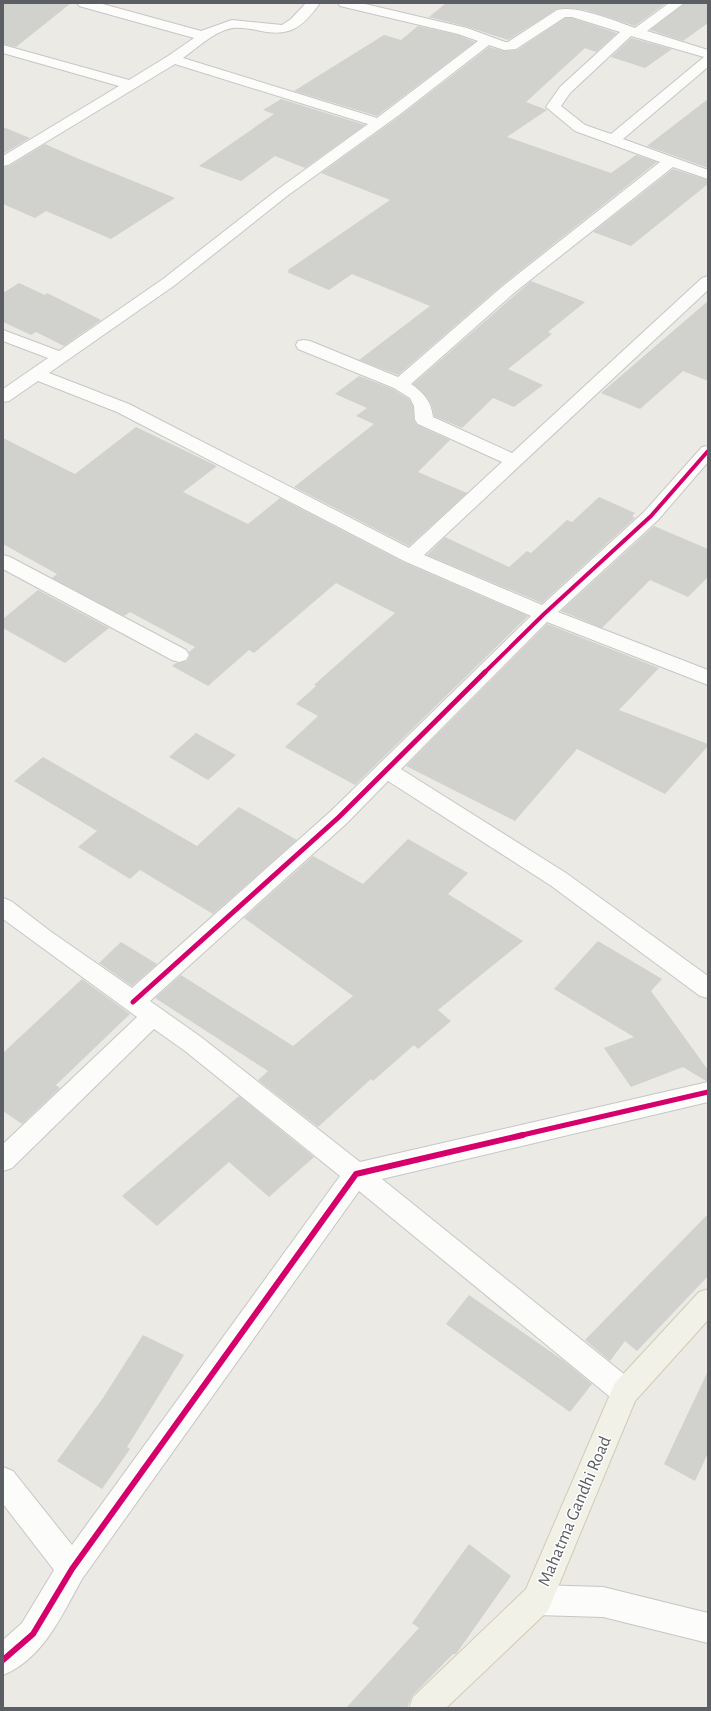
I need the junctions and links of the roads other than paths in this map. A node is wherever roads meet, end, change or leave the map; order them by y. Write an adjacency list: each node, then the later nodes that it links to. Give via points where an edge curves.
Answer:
1 (84, 3): 5 (street)
2 (312, 3): 7 (street, via 288,28 233,24 223,26)
3 (344, 3): 8 (street, via 462,31)
4 (676, 3): 6 (street)
5 (106, 5): 7 (street)
6 (632, 32): 8 (street, via 566,12 511,46); 10 (street); 15 (street, via 565,90 553,108 580,128)
7 (205, 36): 11 (street)
8 (488, 40): 14 (street)
9 (3, 49): 13 (street)
10 (708, 54)
11 (173, 59): 13 (street); 14 (street)
12 (708, 60): 15 (street)
13 (131, 85): 17 (street)
14 (379, 123): 22 (street, via 282,193 169,282)
15 (613, 140): 16 (street)
16 (671, 161): 18 (street); 24 (street, via 509,289)
17 (3, 162)
18 (708, 175)
19 (708, 280): 27 (street)
20 (3, 335): 22 (street)
21 (304, 345): 24 (street)
22 (60, 357): 23 (street)
23 (36, 374): 25 (street); 28 (street, via 123,408)
24 (400, 384): 27 (street, via 416,395 423,406 424,420)
25 (3, 397)
26 (708, 451): 30 (street, via 651,516)
27 (514, 461): 28 (street)
28 (411, 557): 30 (street)
29 (3, 561): 31 (street)
30 (544, 614): 32 (street); 33 (street)
31 (179, 655)
32 (708, 678)
33 (387, 770): 35 (street, via 558,880); 36 (street)
34 (3, 907): 36 (street)
35 (708, 989)
36 (143, 1009): 38 (street); 39 (street, via 193,1044)
37 (708, 1092): 39 (street)
38 (3, 1160)
39 (356, 1174): 41 (street); 43 (street)
40 (708, 1301): 41 (main road, Mahatma Gandhi Road)
41 (625, 1392): 44 (main road, Mahatma Gandhi Road)
42 (3, 1481): 43 (street)
43 (72, 1569): 46 (street, via 33,1634)
44 (537, 1600): 45 (street, via 603,1602); 47 (main road, Mahatma Gandhi Road)
45 (708, 1628)
46 (3, 1660)
47 (424, 1708)

